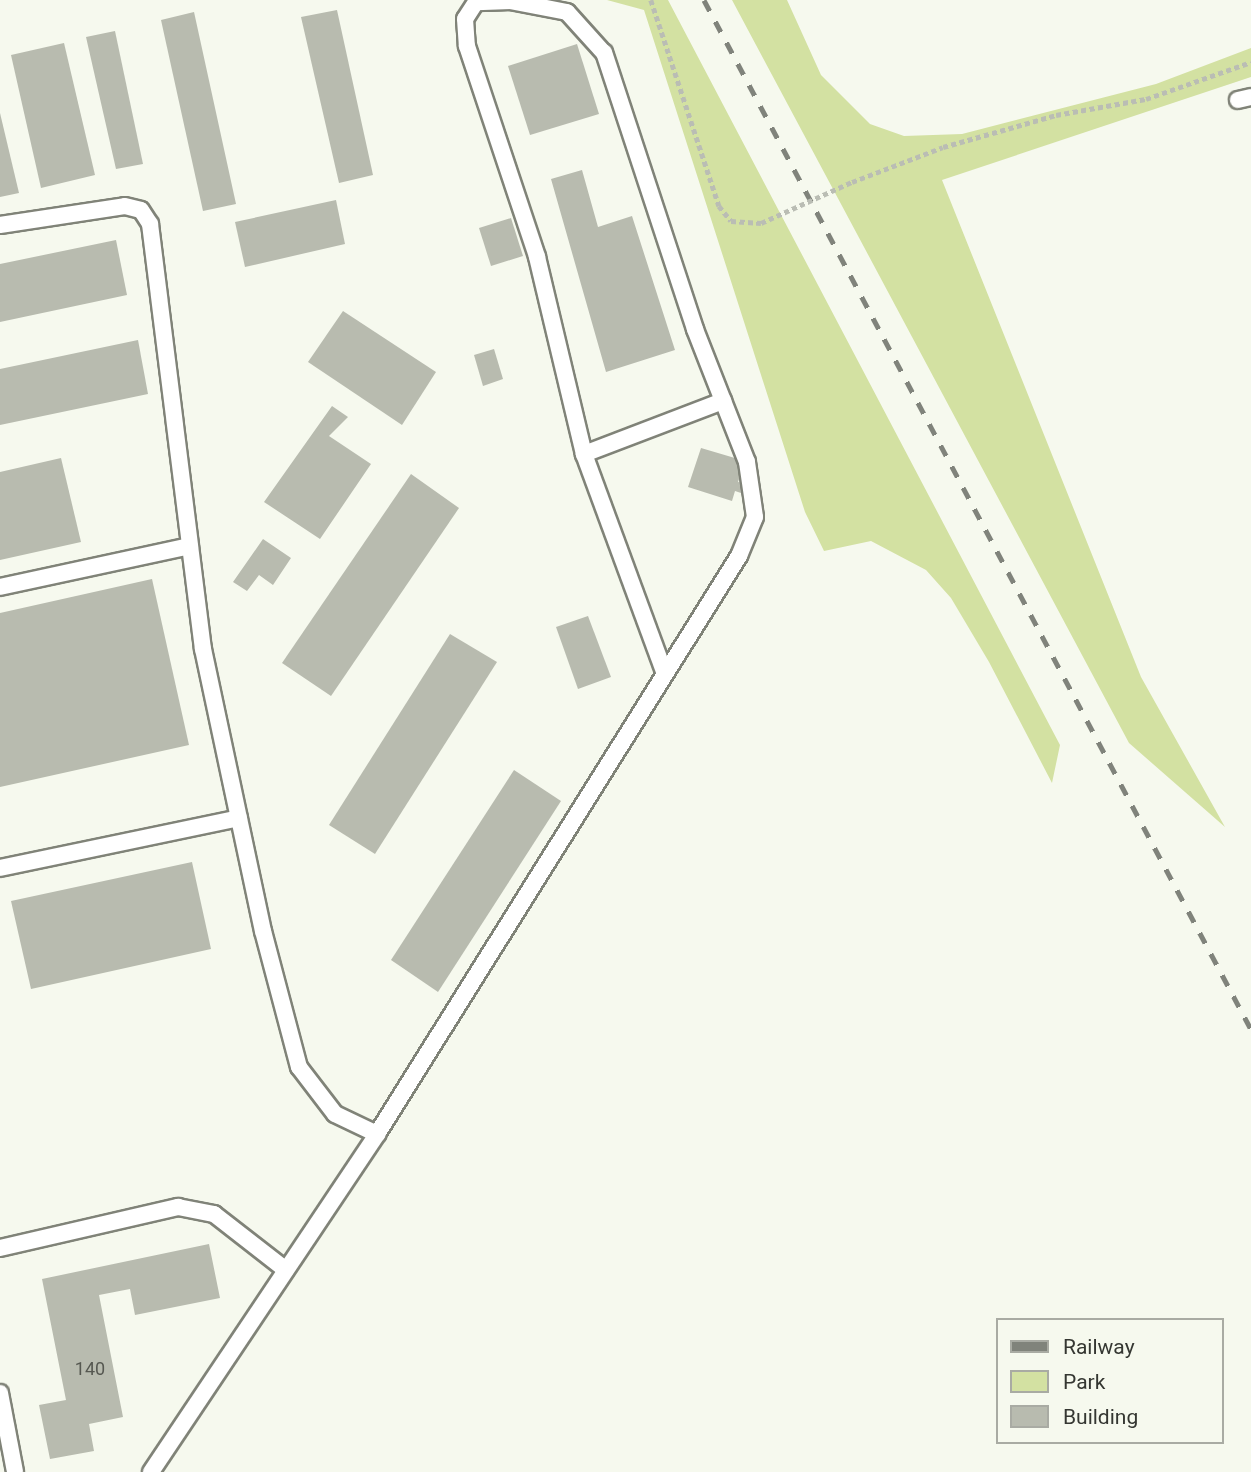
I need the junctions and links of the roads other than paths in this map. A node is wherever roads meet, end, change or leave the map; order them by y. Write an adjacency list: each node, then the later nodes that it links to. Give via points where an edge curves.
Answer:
1 (0, 225): 4 (lane, via 125,206 141,211 150,224)
2 (723, 401): 3 (lane); 3 (lane, via 604,53 567,12 512,1 476,2 465,19 467,46 537,257); 6 (lane, via 747,462 755,517 739,556)
3 (584, 454): 6 (lane)
4 (190, 546): 5 (lane); 7 (lane, via 203,649)
5 (0, 587)
6 (664, 672): 9 (lane)
7 (239, 818): 8 (lane); 9 (lane, via 299,1067 335,1114)
8 (0, 868)
9 (377, 1134): 11 (lane)
10 (0, 1248): 11 (lane, via 178,1208 214,1214)
11 (286, 1270): 14 (lane)
12 (0, 1393): 13 (lane)
13 (15, 1472)
14 (151, 1472)

